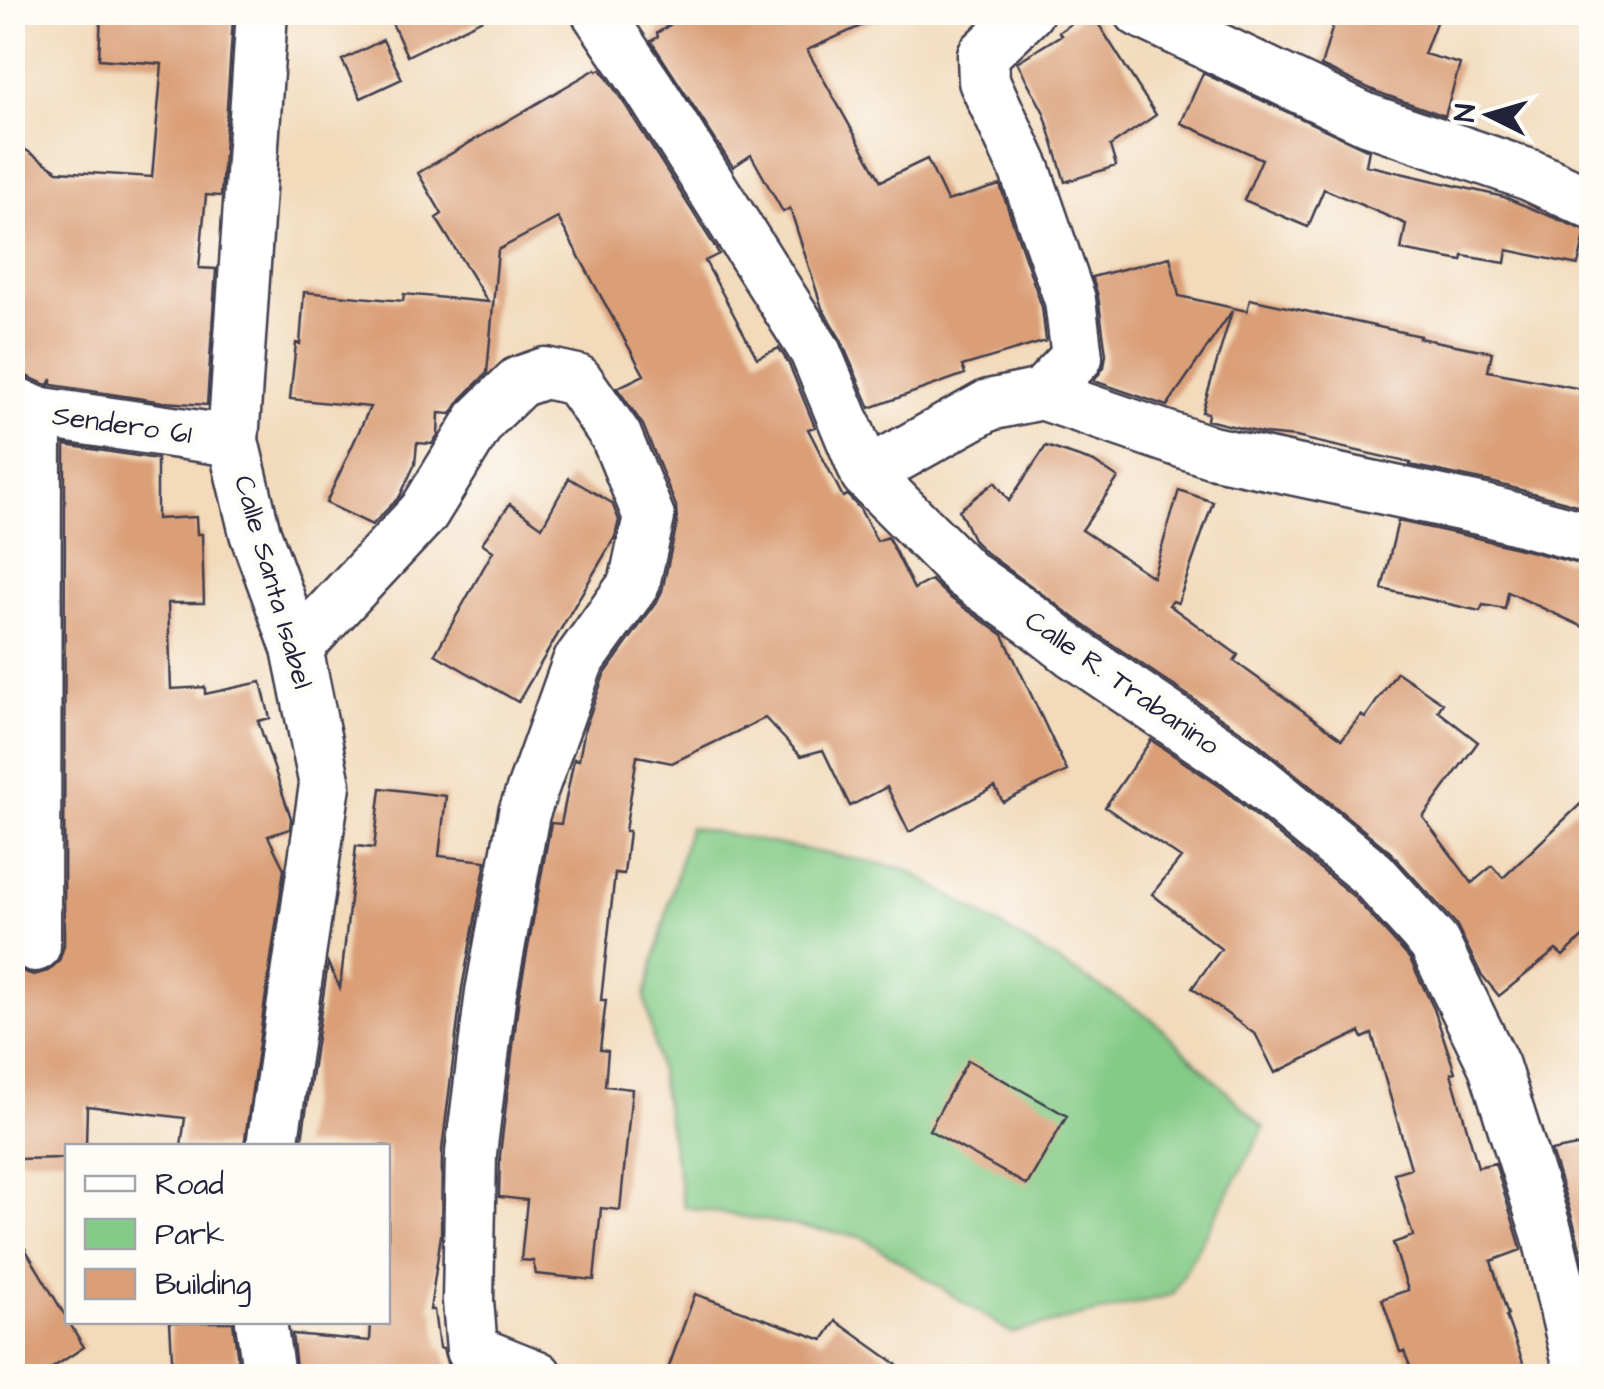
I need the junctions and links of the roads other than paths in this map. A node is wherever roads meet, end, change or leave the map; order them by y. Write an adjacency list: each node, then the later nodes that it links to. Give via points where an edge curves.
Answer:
1 (262, 12): 8 (street, Calle Santa Isabel)
2 (598, 12): 9 (street, Calle R. Trabanino, via 815,351)
3 (1028, 12): 6 (street, via 983,55 984,81 1025,170 1070,300 1077,357)
4 (1140, 12): 5 (street, via 1366,119 1530,175)
5 (1592, 204)
6 (1042, 394): 9 (street, via 989,405); 10 (street, via 1211,452)
7 (24, 407): 8 (street, Sendero 61); 12 (street)
8 (233, 441): 11 (street, Calle Santa Isabel)
9 (866, 474): 17 (street, Calle R. Trabanino, via 966,574 1238,764 1372,874 1434,943 1494,1066 1547,1233)
10 (1592, 539)
11 (297, 648): 13 (street, Calle Santa Isabel, via 326,785); 16 (street, via 424,512 481,420 519,382 545,373 577,380 616,436 648,517 634,584 578,662 524,812 491,992 471,1153 472,1350)
12 (34, 946)
13 (272, 1144)
14 (261, 1324): 15 (street)
15 (269, 1376)
16 (537, 1376)
17 (1581, 1376)

